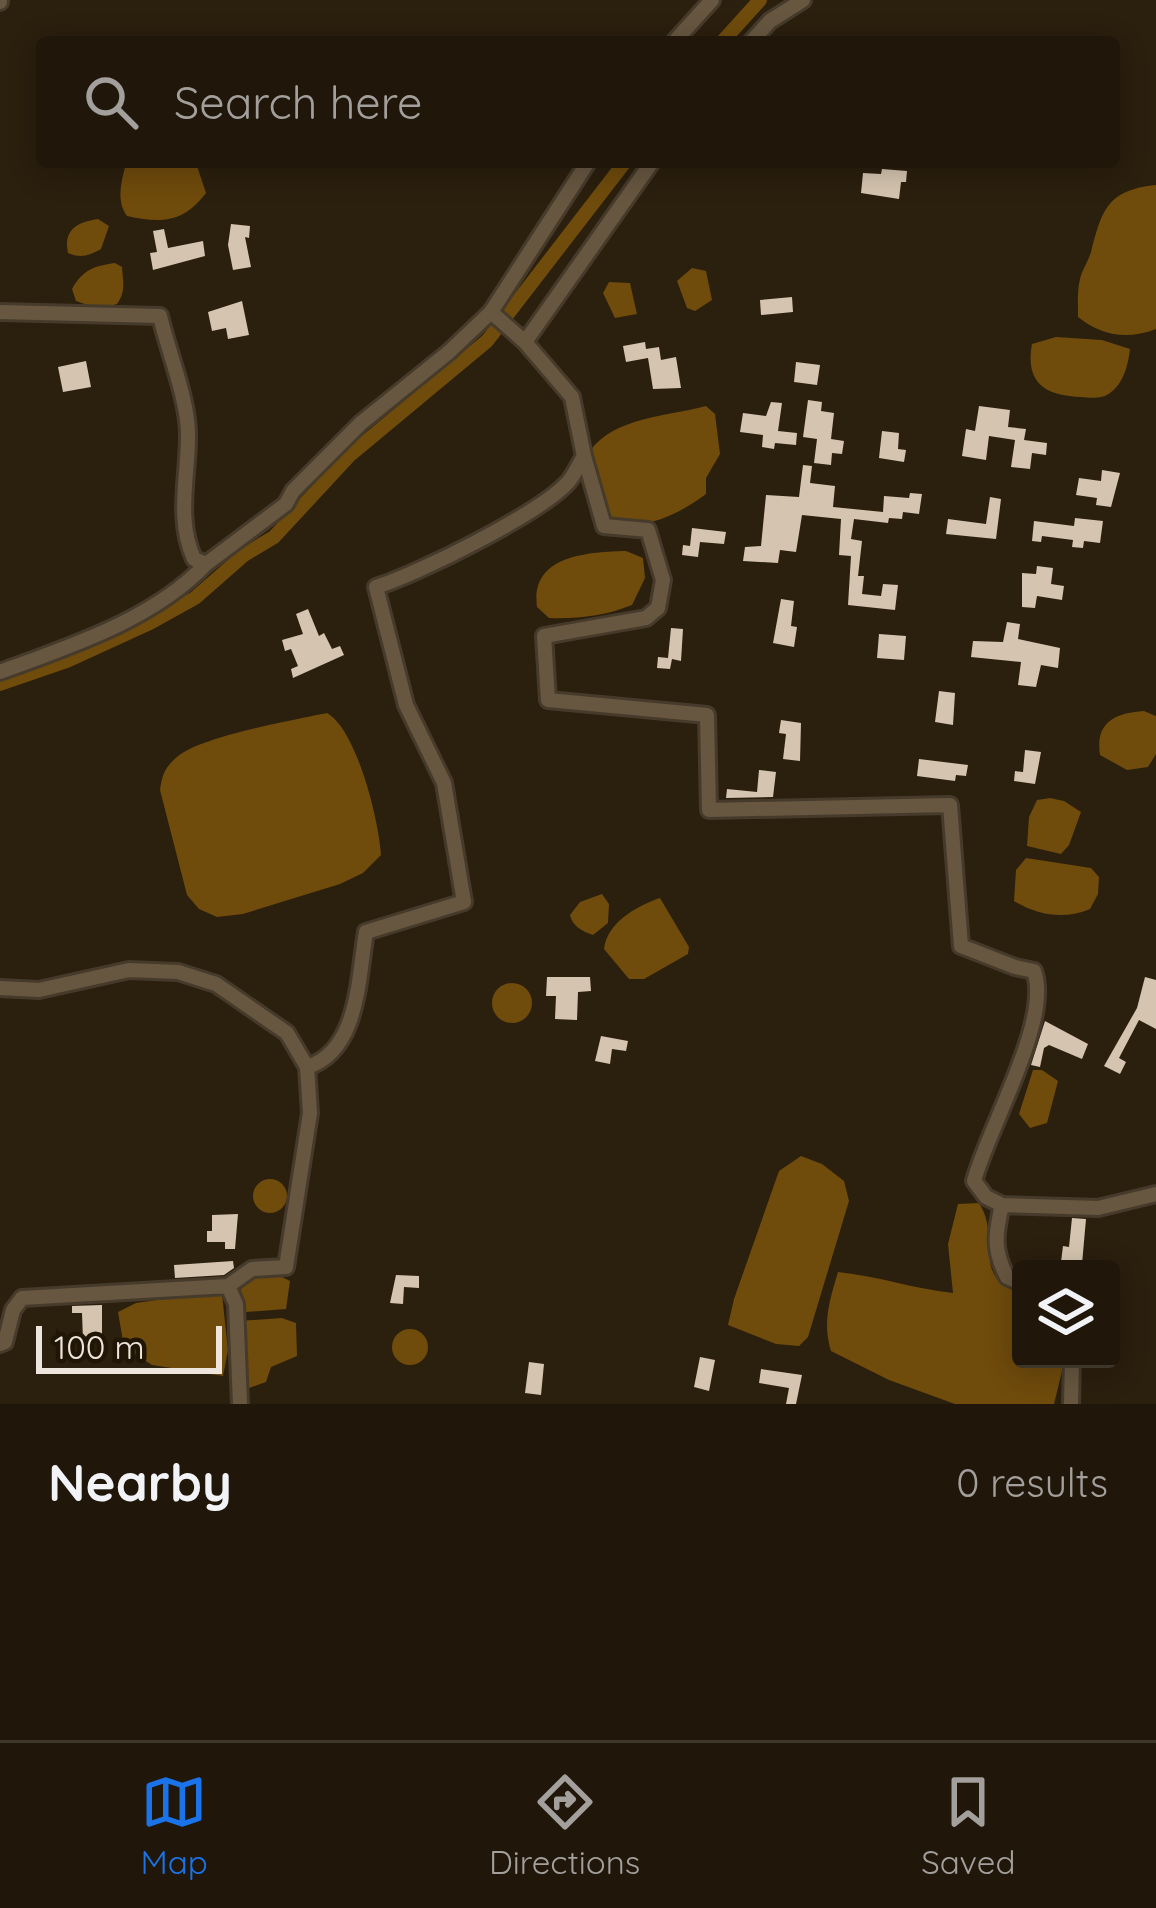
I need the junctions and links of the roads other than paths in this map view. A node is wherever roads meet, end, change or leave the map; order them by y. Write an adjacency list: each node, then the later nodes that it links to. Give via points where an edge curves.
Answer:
1 (712, 0): 3 (street)
2 (802, 0): 4 (street)
3 (679, 36)
4 (756, 36)
5 (584, 168): 8 (street)
6 (648, 168): 9 (street)
7 (0, 312): 11 (street, via 160,316 189,433 182,492 190,550)
8 (490, 312): 9 (street); 11 (street, via 361,423 286,504)
9 (525, 342): 10 (street, via 572,397)
10 (584, 456): 14 (street, via 568,482 535,508 408,578 376,587 406,705 444,783 464,902 366,932 338,1049); 16 (street, via 604,526 648,530 663,580 658,608 646,618 544,636 548,700 707,715 709,810 950,805 961,946 1034,970 1040,985 1030,1035 974,1181)
11 (206, 564): 12 (street, via 185,586 112,627)
12 (0, 672)
13 (0, 988): 14 (street, via 39,990 129,970 178,972 216,984 287,1034)
14 (307, 1067): 18 (street, via 310,1113 286,1267 252,1270)
15 (1156, 1194): 16 (street, via 1098,1208)
16 (1002, 1205): 17 (street, via 994,1239)
17 (1012, 1279)
18 (228, 1286): 19 (street, via 22,1298); 21 (street, via 236,1304)
19 (0, 1344)
20 (1072, 1368): 22 (street)
21 (240, 1404)
22 (1071, 1404)

